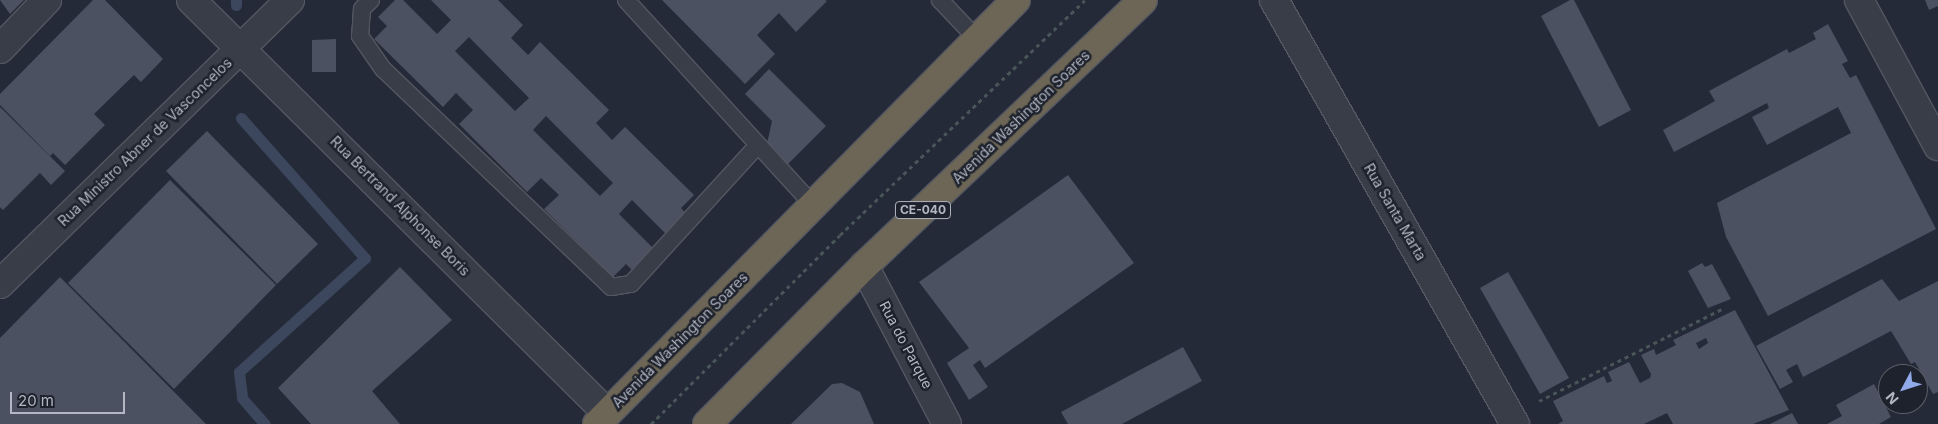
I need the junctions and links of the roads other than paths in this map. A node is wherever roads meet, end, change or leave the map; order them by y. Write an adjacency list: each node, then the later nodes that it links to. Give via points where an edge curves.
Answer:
1 (47, 0): 12 (street)
2 (191, 0): 13 (street, Rua Bertrand Alphonse Boris)
3 (290, 0): 13 (street, Rua Ministro Abner de Vasconcelos)
4 (371, 0): 14 (lane, via 362,9 360,36 383,69 611,287 631,284)
5 (626, 0): 14 (lane)
6 (940, 0): 11 (lane)
7 (1016, 0): 11 (highway, Avenida Washington Soares)
8 (1143, 0): 17 (highway, Avenida Washington Soares / CE-040)
9 (1274, 0): 20 (street, Rua Santa Marta)
10 (1859, 0): 15 (street)
11 (976, 38): 16 (highway, Avenida Washington Soares)
12 (0, 47)
13 (241, 48): 18 (street, Rua Ministro Abner de Vasconcelos); 19 (street, Rua Bertrand Alphonse Boris)
14 (757, 146): 16 (lane)
15 (1938, 146)
16 (813, 205): 19 (highway, Avenida Washington Soares)
17 (864, 266): 21 (highway, Avenida Washington Soares / CE-040); 22 (street, Rua do Parque)
18 (0, 284)
19 (602, 419)
20 (1513, 420)
21 (707, 424)
22 (947, 424)

